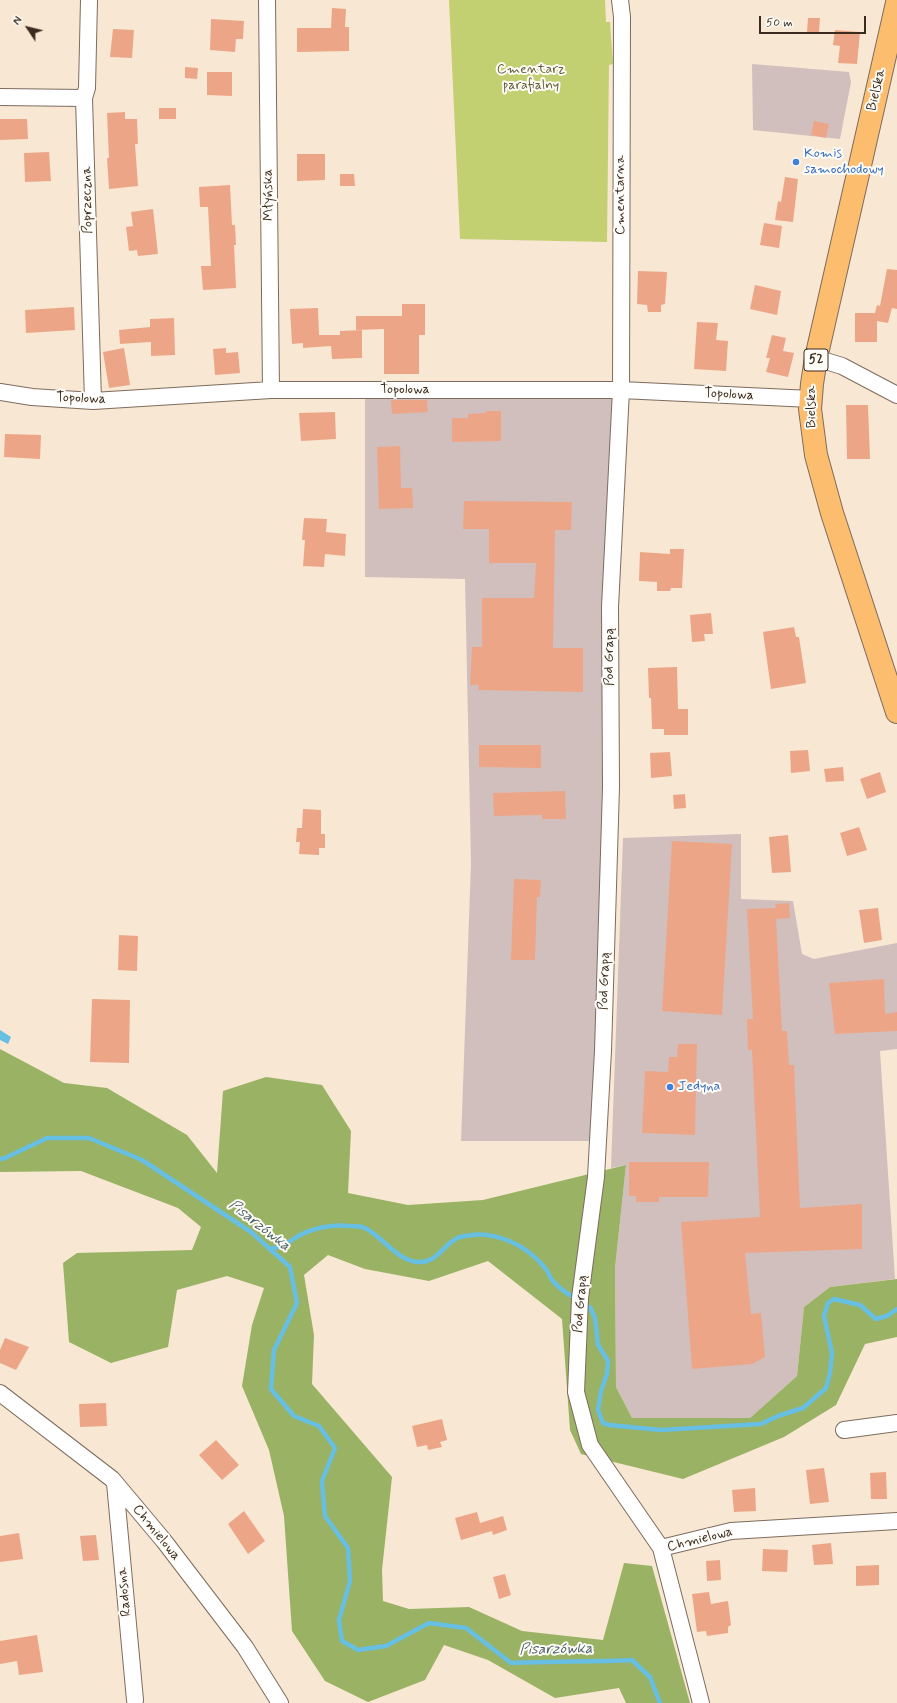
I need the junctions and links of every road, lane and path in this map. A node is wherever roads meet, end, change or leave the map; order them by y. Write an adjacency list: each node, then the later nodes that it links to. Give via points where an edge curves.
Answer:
1 (89, 0): 6 (street, Poprzeczna, via 87,88)
2 (267, 0): 8 (street, Młyńska)
3 (620, 0): 9 (street, Cmentarna)
4 (897, 3): 7 (main road, Bielska / 52)
5 (0, 97): 6 (street)
6 (84, 98): 13 (street, Poprzeczna)
7 (816, 358): 11 (street, via 842,366); 12 (main road, Bielska / 52)
8 (271, 390): 9 (street, Topolowa); 13 (street, Topolowa)
9 (621, 390): 12 (street, Topolowa); 20 (street, Pod Grapą, via 610,607 611,787 603,1051 596,1177 580,1298 576,1392 590,1445)
10 (0, 392): 13 (street, Topolowa)
11 (897, 395)
12 (811, 399): 14 (main road, Bielska / 52, via 812,437 822,478)
13 (92, 401)
14 (897, 712)
15 (0, 1393): 18 (street, Chmielowa)
16 (897, 1423): 17 (street)
17 (844, 1430)
18 (115, 1483): 21 (street, Radosna); 22 (street, Chmielowa, via 164,1541 245,1647)
19 (897, 1521): 20 (street, Chmielowa, via 732,1531)
20 (661, 1548): 23 (street, Chmielowa)
21 (135, 1700)
22 (280, 1703)
23 (701, 1703)

